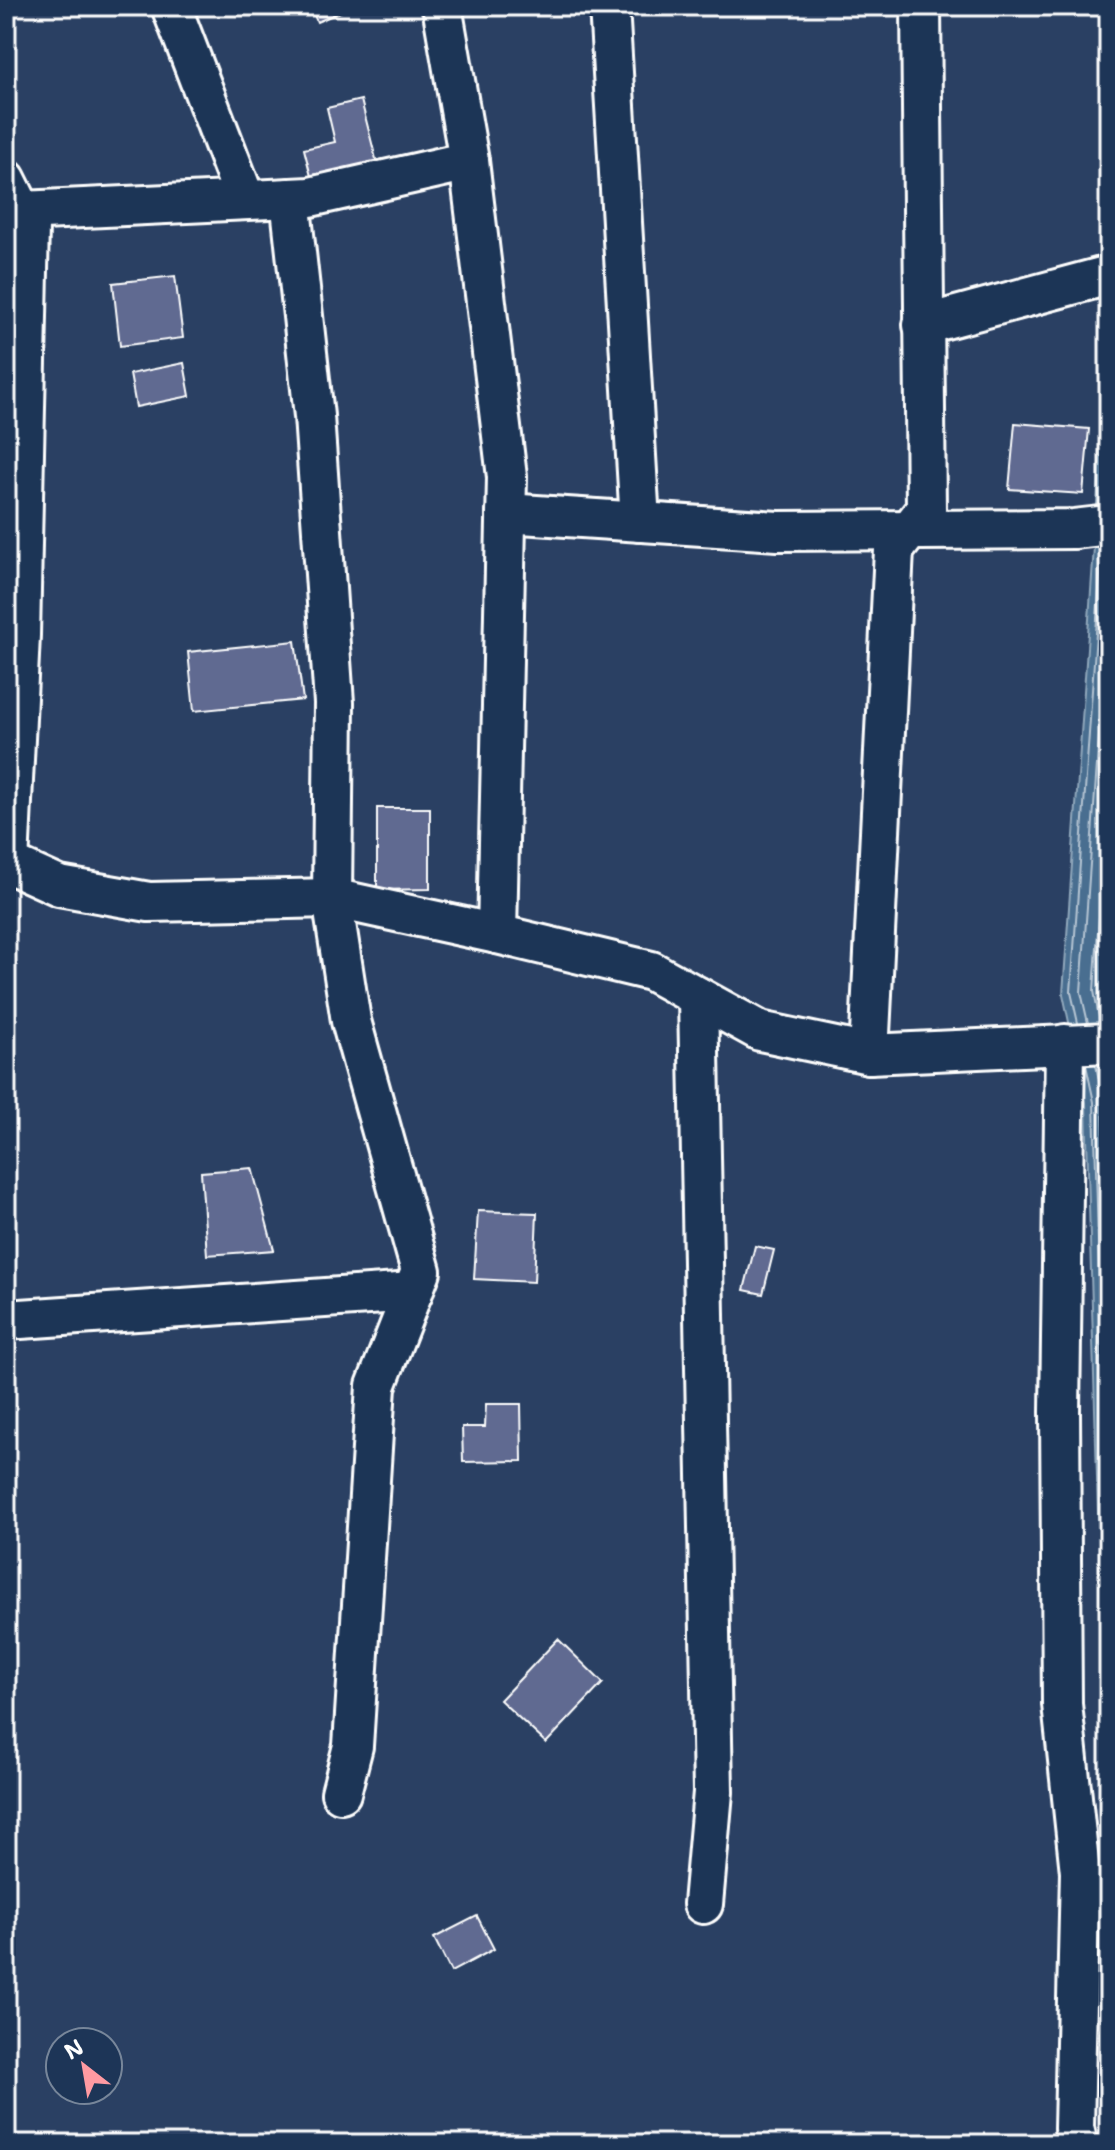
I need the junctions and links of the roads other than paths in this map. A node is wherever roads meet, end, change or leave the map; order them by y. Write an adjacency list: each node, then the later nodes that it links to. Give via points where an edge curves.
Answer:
1 (171, 6): 8 (street)
2 (442, 6): 5 (street)
3 (609, 6): 12 (street)
4 (921, 6): 10 (street)
5 (469, 161): 7 (street); 11 (street, via 507,477)
6 (14, 195): 8 (street); 15 (street, via 29,225 20,635)
7 (290, 198): 8 (street); 16 (street, via 314,416 334,703)
8 (245, 199)
9 (1109, 275): 10 (street)
10 (923, 325): 14 (street, via 926,509)
11 (506, 513): 12 (street); 17 (street)
12 (640, 522): 14 (street, via 778,531)
13 (1109, 525): 14 (street)
14 (909, 530): 21 (street, via 894,550)
15 (7, 863): 16 (street, via 59,886 149,902)
16 (332, 898): 17 (street); 22 (street, via 351,1021 421,1271)
17 (497, 934): 18 (street, via 651,971)
18 (698, 997): 21 (street, via 760,1031); 25 (street, via 713,1792)
19 (1109, 1043): 20 (street)
20 (1065, 1044): 21 (street); 26 (street, via 1062,1689 1080,1872 1074,2128)
21 (869, 1054)
22 (413, 1292): 23 (street); 24 (street, via 376,1386 353,1746)
23 (6, 1320)
24 (341, 1793)
25 (703, 1904)
26 (1078, 2144)

